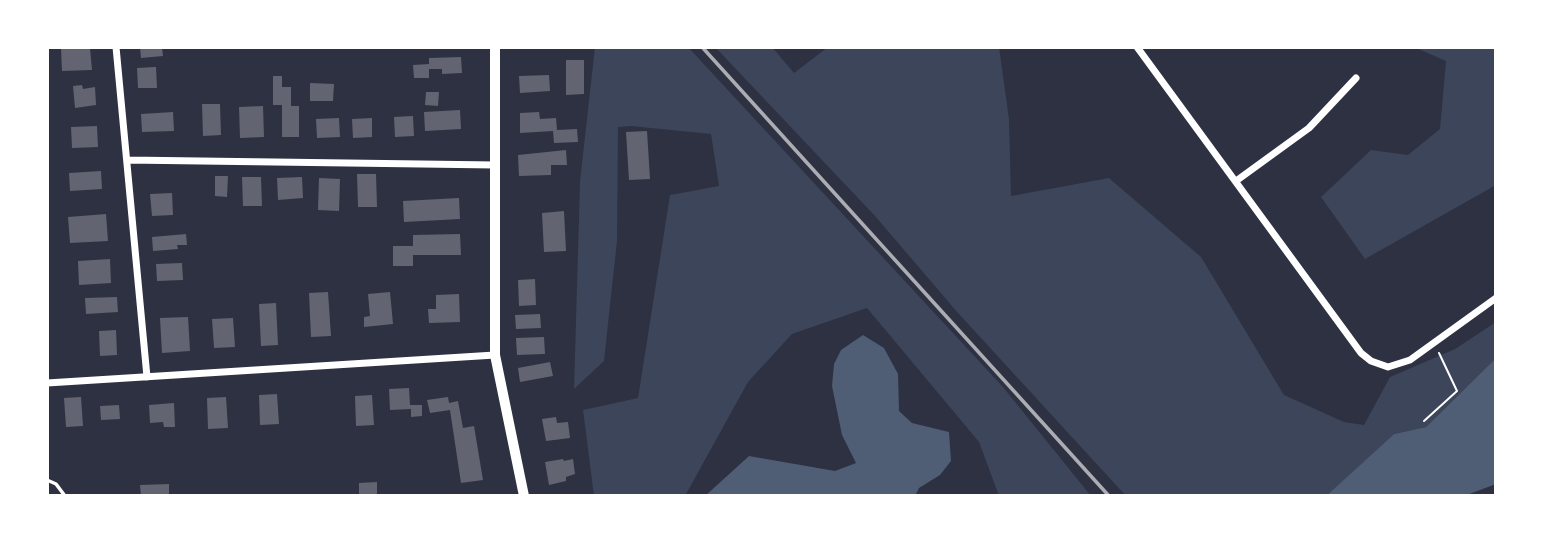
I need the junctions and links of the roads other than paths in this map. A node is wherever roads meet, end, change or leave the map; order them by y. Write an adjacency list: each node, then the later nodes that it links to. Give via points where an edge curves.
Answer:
1 (116, 47): 5 (street)
2 (495, 47): 6 (street)
3 (1137, 47): 7 (street)
4 (1356, 78): 7 (street, via 1309,128)
5 (127, 160): 6 (street); 10 (street)
6 (495, 165): 9 (street)
7 (1236, 181): 8 (street, via 1361,354 1379,366 1410,360)
8 (1496, 298)
9 (495, 355): 10 (street); 14 (street)
10 (148, 377): 11 (street)
11 (47, 383)
12 (47, 480): 13 (lane)
13 (65, 496)
14 (524, 496)

